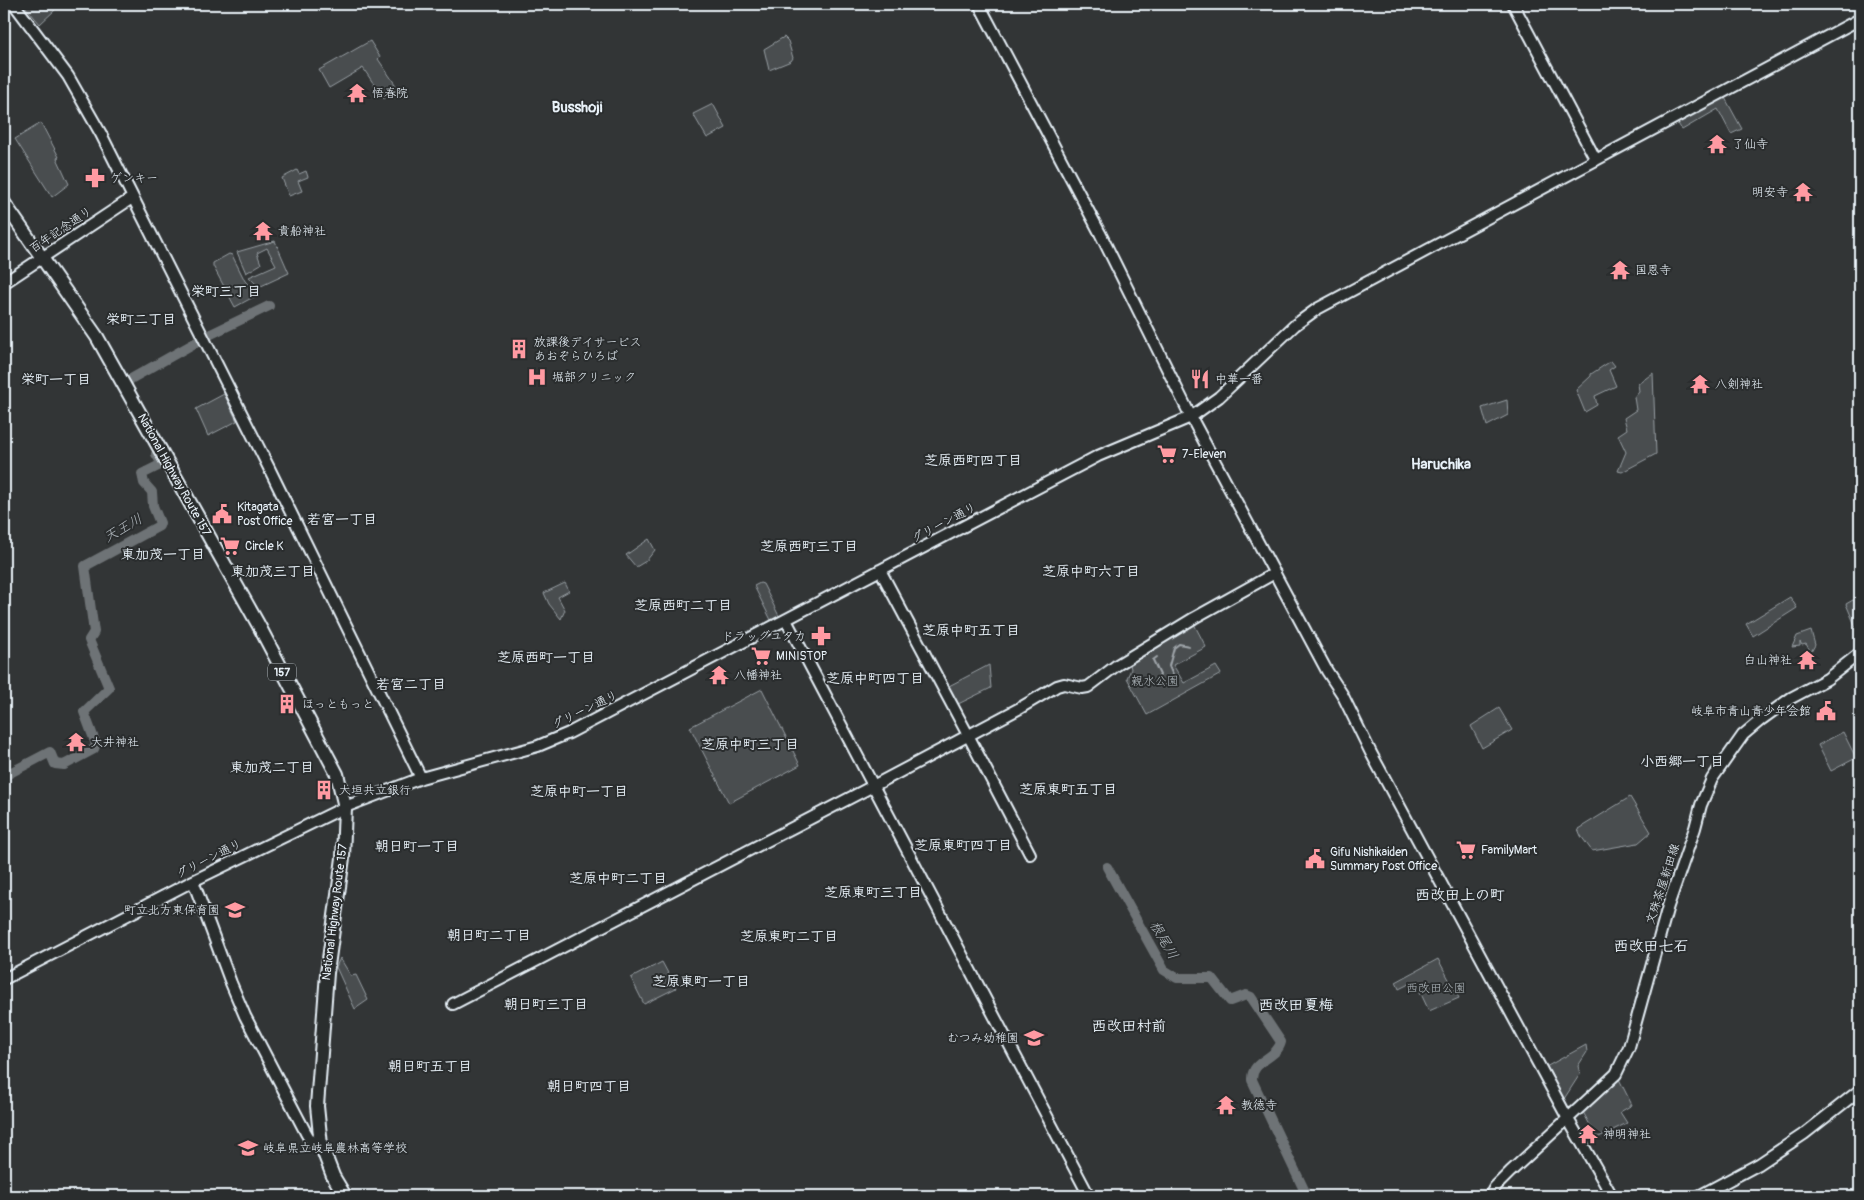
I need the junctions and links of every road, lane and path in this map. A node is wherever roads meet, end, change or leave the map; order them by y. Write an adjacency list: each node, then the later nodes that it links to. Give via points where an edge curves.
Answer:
1 (14, 4): 6 (street, via 68,76)
2 (979, 4): 10 (street)
3 (1513, 4): 5 (street)
4 (1860, 19): 5 (street, グリーン通り)
5 (1596, 160): 10 (street, グリーン通り, via 1317,309 1286,333 1219,397)
6 (132, 198): 8 (street, 百年記念通り); 16 (street)
7 (4, 203): 8 (highway, National Highway Route 157 / 157)
8 (41, 258): 9 (street, 百年記念通り); 18 (highway, National Highway Route 157 / 157, via 97,338 258,624 330,759 342,788)
9 (4, 283)
10 (1191, 416): 11 (street, グリーン通り, via 1098,456); 12 (street)
11 (880, 570): 13 (street, グリーン通り); 15 (street)
12 (1276, 573): 15 (street, via 1194,618 1088,687 1061,684); 24 (street)
13 (786, 620): 16 (street, グリーン通り, via 569,734 538,746); 17 (street)
14 (1860, 653): 24 (street, 文殊茶屋新田線, via 1827,679 1790,698 1743,735 1712,779 1668,906 1629,1047 1616,1074)
15 (968, 735): 17 (street); 19 (street)
16 (421, 778): 18 (street, グリーン通り)
17 (873, 786): 22 (street); 27 (street)
18 (345, 807): 20 (street, グリーン通り); 25 (highway, National Highway Route 157 / 157, via 343,858 327,973 318,1083)
19 (1030, 854)
20 (193, 881): 21 (street, グリーン通り); 25 (street, via 231,984 252,1030 306,1133 311,1141)
21 (4, 979)
22 (453, 1004)
23 (1860, 1090): 30 (street, via 1759,1164)
24 (1568, 1119): 28 (street, 文殊茶屋新田線); 29 (street)
25 (321, 1145): 26 (highway, National Highway Route 157 / 157)
26 (345, 1196)
27 (1089, 1196)
28 (1490, 1196)
29 (1612, 1196)
30 (1700, 1196)

